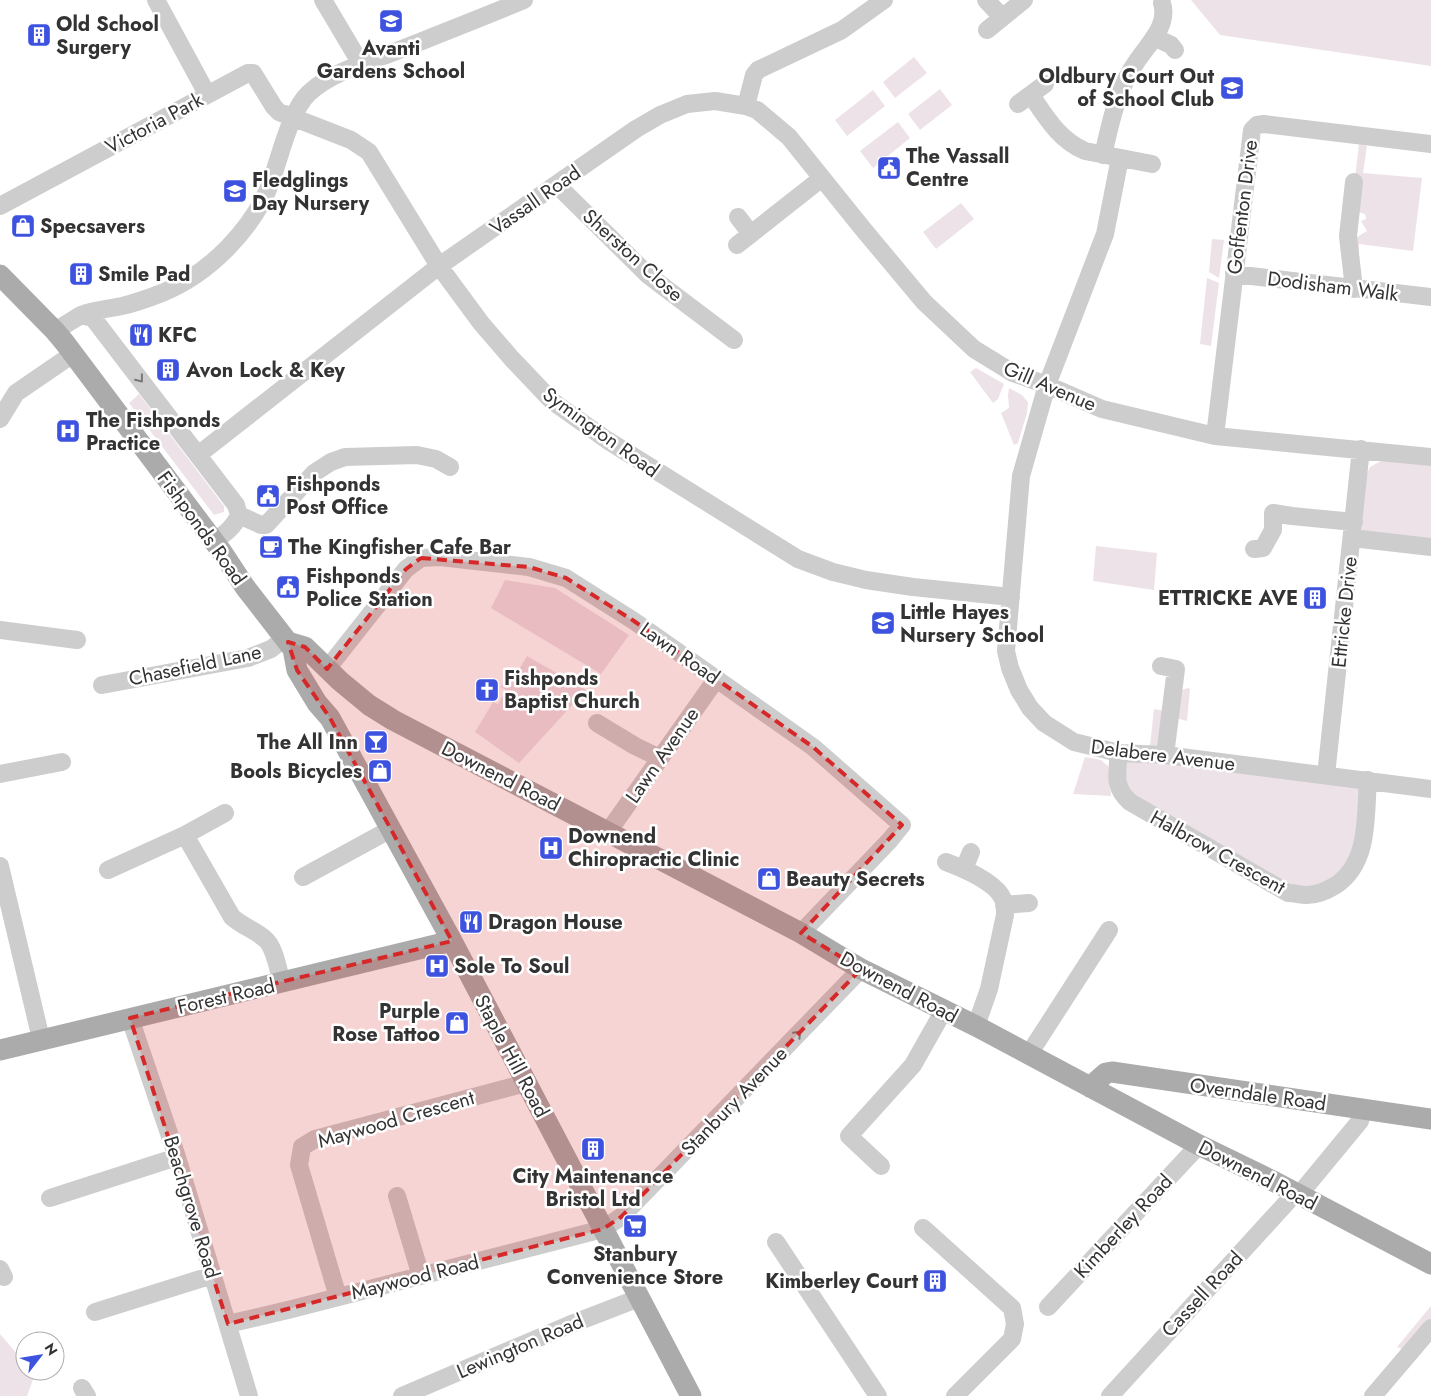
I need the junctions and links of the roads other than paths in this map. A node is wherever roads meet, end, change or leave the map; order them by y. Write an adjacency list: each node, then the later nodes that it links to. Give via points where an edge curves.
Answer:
1 (156, 0): 14 (street)
2 (322, 0): 12 (street)
3 (524, 0): 12 (street)
4 (884, 0): 15 (street, via 842,30 758,70)
5 (986, 0): 8 (street)
6 (1024, 0): 8 (street)
7 (1162, 3): 10 (street, via 1165,13)
8 (1002, 17): 9 (street)
9 (987, 30)
10 (1154, 37): 11 (street); 18 (street, via 1126,77 1114,106)
11 (1175, 50)
12 (361, 64): 16 (street, via 311,91)
13 (1045, 84): 18 (street, via 1024,100 1069,143)
14 (207, 94): 16 (street, Victoria Park, via 254,73 274,107); 24 (street, Victoria Park)
15 (746, 106): 21 (street, Gill Avenue, via 756,110 789,137); 23 (street, Vassall Road, via 715,100 688,104 660,115)
16 (293, 118): 28 (street, Symington Road, via 352,140 369,152); 33 (street, via 269,188 237,237 193,277 161,294)
17 (1431, 144): 29 (street, Goffenton Drive, via 1257,125 1252,130)
18 (1103, 155): 19 (street)
19 (1120, 158): 20 (street); 39 (street, Delabere Avenue, via 1105,234)
20 (1152, 164)
21 (822, 178): 26 (street); 39 (street, Gill Avenue, via 924,302 974,349 1013,373)
22 (1354, 182): 31 (street, via 1348,236)
23 (558, 185): 28 (street, Vassall Road); 36 (street, Sherston Close, via 648,275)
24 (0, 206)
25 (738, 217): 26 (street)
26 (751, 234): 27 (street)
27 (736, 245)
28 (439, 266): 43 (street, Vassall Road); 51 (street, Symington Road, via 481,323 552,401 607,440 798,559 866,580)
29 (1234, 274): 31 (street, Dodisham Walk); 41 (street, Goffenton Drive)
30 (0, 275): 35 (main road, Fishponds Road)
31 (1354, 288): 32 (street, Dodisham Walk)
32 (1431, 297)
33 (122, 306): 34 (street, via 92,310); 37 (street)
34 (81, 315): 35 (street); 37 (street, via 93,318)
35 (55, 331): 38 (main road, Fishponds Road)
36 (734, 340)
37 (110, 341): 43 (street, one-way to 43)
38 (74, 354): 40 (street, via 16,393); 48 (main road, Fishponds Road)
39 (1047, 385): 41 (street, Gill Avenue, via 1102,409); 51 (street, Delabere Avenue, via 1021,476)
40 (0, 418)
41 (1216, 436): 42 (street, Gill Avenue)
42 (1361, 449): 44 (street, Gill Avenue); 47 (street, Ettricke Drive)
43 (198, 455): 46 (street, via 236,505)
44 (1431, 457)
45 (451, 466): 46 (street, via 417,455 345,457 314,473 266,525 261,526)
46 (239, 515): 48 (street, via 233,526)
47 (1353, 530): 49 (street); 50 (street, via 1273,513 1273,530 1263,548); 66 (street, Ettricke Drive)
48 (214, 542): 54 (main road, Fishponds Road)
49 (1431, 547)
50 (1254, 549)
51 (1011, 596): 61 (street, Delabere Avenue, via 1006,651 1019,690 1030,708 1044,723 1074,742)
52 (0, 630): 53 (street)
53 (77, 640)
54 (289, 643): 57 (main road, Fishponds Road, via 305,647); 58 (street, Chasefield Lane, via 248,658); 59 (main road, Staple Hill Road, via 297,670)
55 (1175, 668): 62 (street)
56 (717, 678): 57 (street, Lawn Road, via 566,578 529,567 440,557 421,558 406,569); 63 (street, Lawn Avenue); 83 (street, Lawn Road, via 813,747 902,825)
57 (326, 679): 59 (main road, Staple Hill Road); 71 (main road, Downend Road, via 360,706 369,706)
58 (102, 685)
59 (330, 718): 70 (main road, Staple Hill Road)
60 (597, 723): 63 (street)
61 (1119, 753): 62 (street, Delabere Avenue); 67 (street, Halbrow Crescent, via 1117,780 1122,795 1130,802 1288,893 1309,895 1328,890 1354,868 1363,842)
62 (1165, 755): 66 (street, Delabere Avenue)
63 (660, 758): 71 (street, Lawn Avenue)
64 (62, 762): 65 (street)
65 (0, 774)
66 (1326, 775): 67 (street, Delabere Avenue)
67 (1368, 780): 68 (street, Delabere Avenue)
68 (1431, 789)
69 (225, 813): 72 (street)
70 (391, 829): 78 (street); 84 (main road, Staple Hill Road)
71 (608, 832): 83 (main road, Downend Road)
72 (185, 835): 77 (street); 86 (street, via 232,917 266,939)
73 (971, 852): 76 (street)
74 (946, 862): 76 (street)
75 (0, 866): 79 (street)
76 (964, 869): 81 (street, via 999,892)
77 (108, 870)
78 (303, 877)
79 (2, 886): 90 (street)
80 (1029, 903): 81 (street)
81 (1004, 906): 89 (street, via 1006,915 989,988)
82 (1109, 930): 92 (street)
83 (801, 933): 85 (main road, Downend Road)
84 (452, 940): 86 (main road, Forest Road); 93 (main road, Staple Hill Road)
85 (861, 969): 87 (main road, Downend Road); 104 (street, Stanbury Avenue, one-way to 85, via 621,1217)
86 (282, 983): 88 (main road, Forest Road)
87 (944, 1010): 89 (main road, Downend Road); 99 (street, via 913,1065 849,1136)
88 (130, 1018): 90 (main road, Forest Road); 98 (street, Beachgrove Road)
89 (976, 1026): 92 (main road, Downend Road)
90 (41, 1039): 91 (main road, Forest Road)
91 (0, 1050)
92 (1029, 1054): 94 (main road, Downend Road)
93 (526, 1083): 104 (main road, Staple Hill Road); 109 (street, Maywood Crescent, via 314,1139 302,1148 298,1165)
94 (1090, 1087): 95 (main road, Overndale Road, via 1106,1073 1112,1072); 97 (main road, Downend Road)
95 (1363, 1110): 96 (main road, Overndale Road); 100 (street, Cassell Road, via 1360,1121 1303,1190)
96 (1431, 1119)
97 (1199, 1145): 100 (main road, Downend Road); 111 (street, Kimberley Road)
98 (177, 1157): 102 (street); 107 (street, Beachgrove Road)
99 (881, 1166)
100 (1296, 1194): 106 (main road, Downend Road); 120 (street, Cassell Road)
101 (398, 1196): 108 (street)
102 (50, 1198)
103 (923, 1228): 119 (street, via 963,1270 1012,1308 1015,1324 1012,1339)
104 (603, 1229): 108 (street, Maywood Road); 110 (main road, Staple Hill Road)
105 (776, 1242): 118 (street)
106 (1431, 1264)
107 (213, 1275): 112 (street); 113 (street, Beachgrove Road)
108 (421, 1276): 109 (street, Maywood Road)
109 (338, 1297): 113 (street, Maywood Road)
110 (639, 1298): 116 (street, Lewington Road); 117 (main road, Staple Hill Road)
111 (1048, 1306)
112 (95, 1312)
113 (228, 1324): 115 (street, Beachgrove Road)
114 (1431, 1328): 121 (street)
115 (249, 1396)
116 (402, 1396)
117 (691, 1396)
118 (878, 1396)
119 (955, 1396)
120 (1110, 1396)
121 (1373, 1396)

